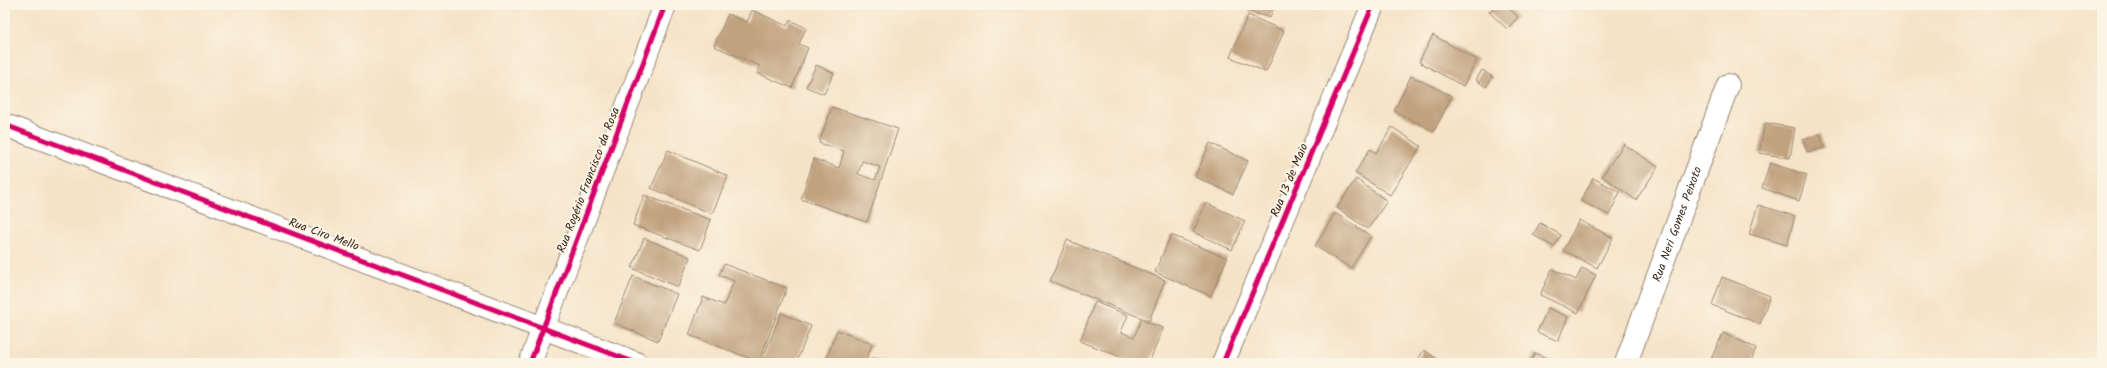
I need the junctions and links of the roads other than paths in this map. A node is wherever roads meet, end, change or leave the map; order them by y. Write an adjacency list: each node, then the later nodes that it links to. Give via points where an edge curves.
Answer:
1 (665, 5): 5 (street, Rua Rogério Francisco da Rosa)
2 (1373, 5): 8 (street, Rua 13 de Maio)
3 (1728, 86): 9 (street, Rua Neri Gomes Peixoto)
4 (5, 125): 5 (street, Rua Ciro Mello)
5 (543, 326): 6 (street, Rua Rogério Francisco da Rosa); 7 (street, Rua Ciro Mello)
6 (530, 363)
7 (636, 363)
8 (1223, 363)
9 (1626, 363)

